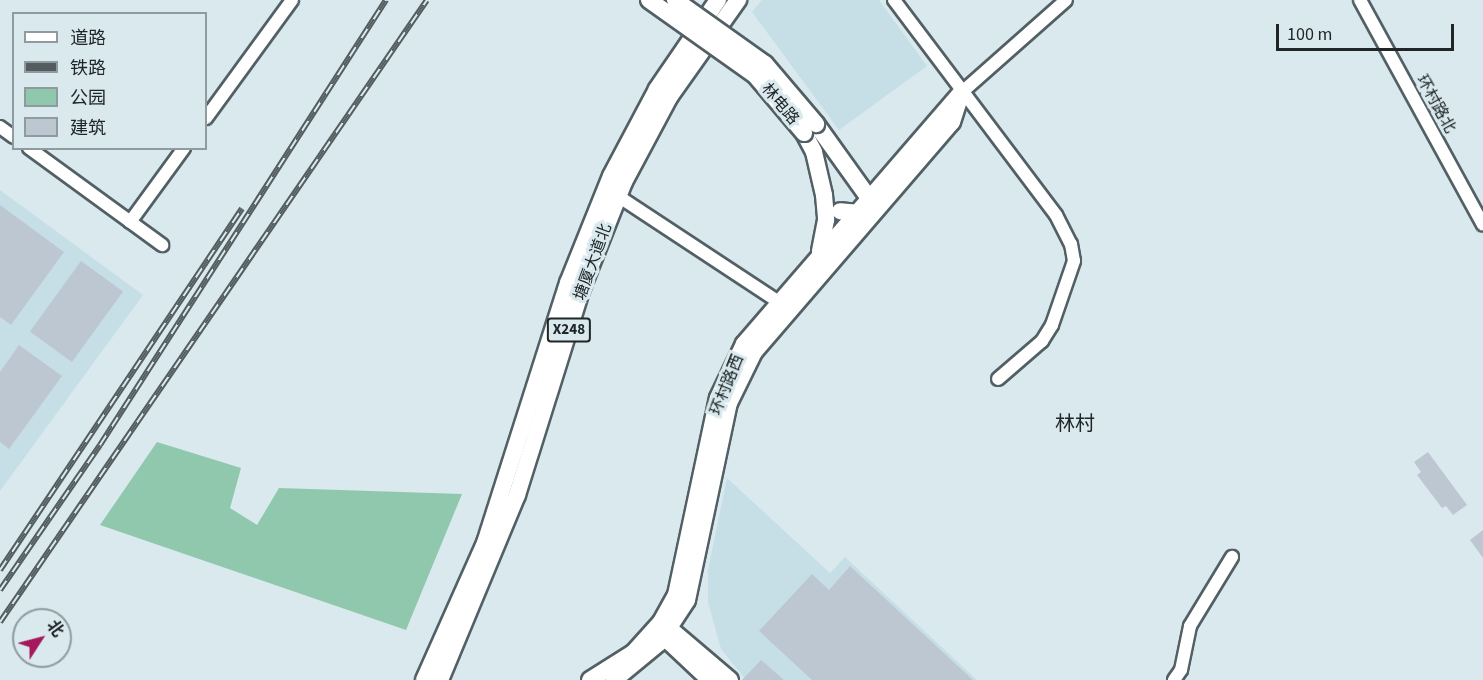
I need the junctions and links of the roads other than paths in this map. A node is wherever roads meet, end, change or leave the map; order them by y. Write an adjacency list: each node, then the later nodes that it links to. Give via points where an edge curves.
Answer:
1 (292, 0): 10 (street)
2 (649, 0): 11 (main road, 林电路, bridge, via 755,75)
3 (675, 0): 11 (main road, 林电路, bridge, via 765,64)
4 (718, 0): 26 (main road, 塘厦大道北 / X248, via 657,88 611,176 568,283 485,543)
5 (738, 0): 15 (main road, 塘厦大道北 / X248, via 670,96)
6 (894, 0): 9 (street)
7 (1066, 0): 9 (street)
8 (1360, 0): 19 (street, 环村路北)
9 (961, 93): 16 (main road, 环村路西, via 952,122); 23 (street, via 1056,215 1071,244 1074,261 1047,333)
10 (207, 117)
11 (810, 129): 14 (main road, 林电路); 16 (main road, 林电路)
12 (32, 150): 18 (street)
13 (182, 150): 18 (street)
14 (824, 195): 17 (main road); 21 (main road, 林电路, via 824,240)
15 (618, 196): 22 (street); 27 (main road, 塘厦大道北 / X248, via 582,288 513,506)
16 (867, 199): 17 (main road); 17 (main road, 环村路西); 25 (main road, 环村路西, via 740,378 722,433 694,575)
17 (847, 213): 21 (main road, 环村路西)
18 (130, 222): 20 (street)
19 (1483, 225)
20 (162, 245)
21 (817, 258): 22 (main road, 环村路西)
22 (779, 302): 25 (main road, 环村路西, via 744,344 718,398 683,571)
23 (998, 380)
24 (1232, 557): 32 (street, via 1190,626 1181,670)
25 (666, 629): 28 (main road, 环村路西); 29 (main road, 环村路西); 30 (main road); 31 (main road)
26 (424, 680)
27 (440, 680)
28 (590, 680)
29 (614, 680)
30 (710, 680)
31 (730, 680)
32 (1174, 680)

